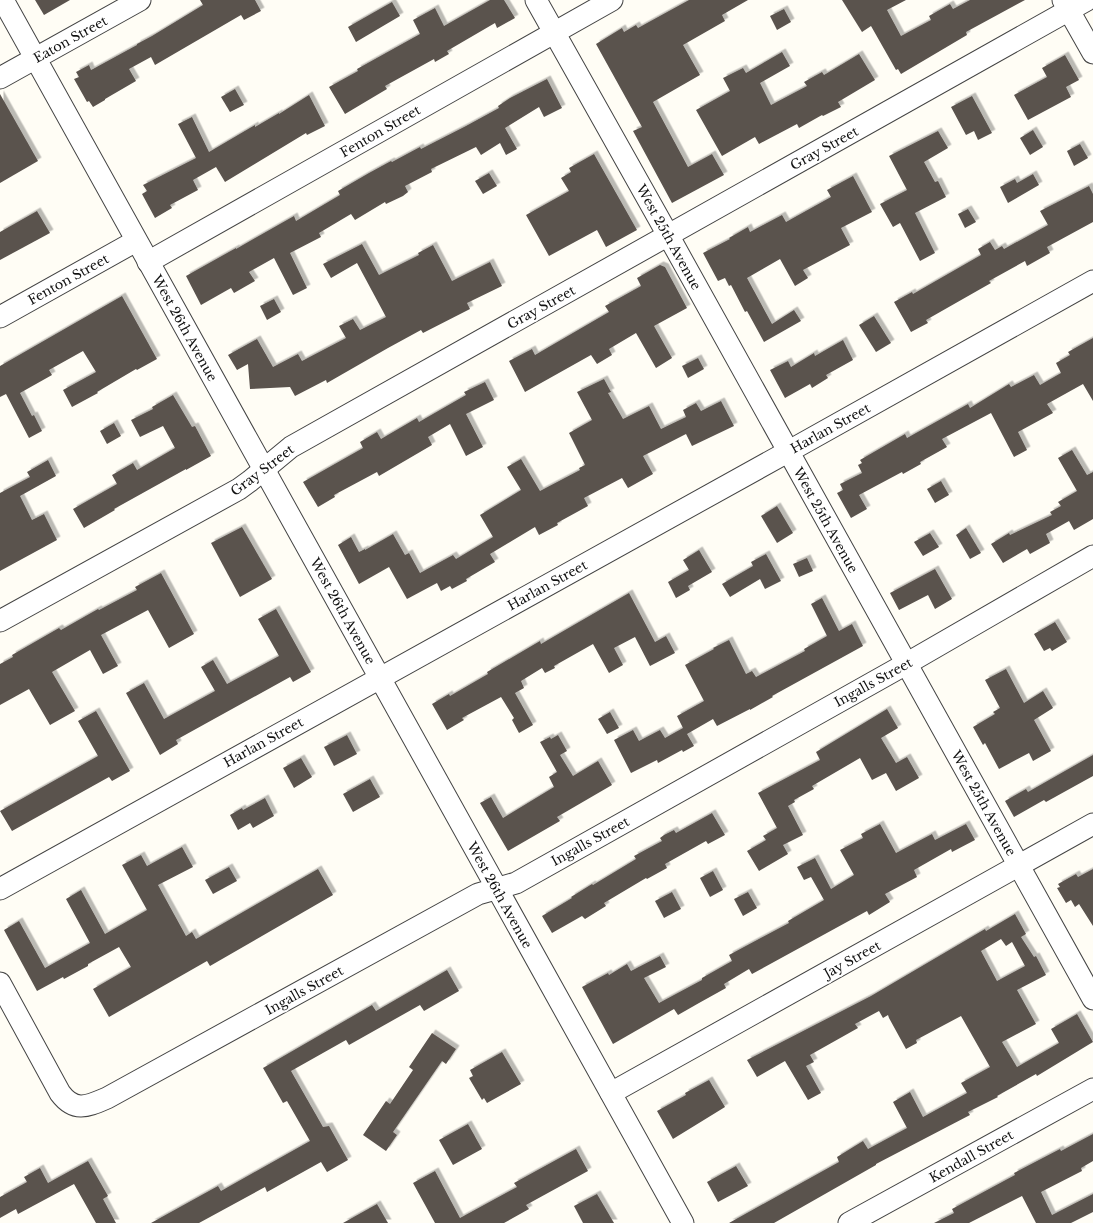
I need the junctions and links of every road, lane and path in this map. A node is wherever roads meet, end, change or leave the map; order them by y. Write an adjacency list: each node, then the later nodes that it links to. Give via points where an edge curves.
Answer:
1 (3, 0): 9 (street, West 26th Avenue)
2 (140, 0): 9 (street, Eaton Street)
3 (536, 0): 7 (street, West 25th Avenue)
4 (612, 0): 7 (street, Fenton Street)
5 (1088, 0): 6 (street, Gray Street)
6 (1066, 5): 8 (street); 11 (street, Gray Street)
7 (553, 32): 11 (street, West 25th Avenue); 13 (street, Fenton Street)
8 (1093, 53)
9 (35, 58): 10 (street, Eaton Street); 12 (street, West 26th Avenue)
10 (0, 78)
11 (668, 235): 16 (street, West 25th Avenue); 17 (street, Gray Street, via 291,447)
12 (136, 240): 13 (street, West 26th Avenue); 15 (street, Fenton Street)
13 (148, 262): 17 (street, West 26th Avenue)
14 (1093, 281): 16 (street, Harlan Street)
15 (0, 317)
16 (788, 451): 20 (street, West 25th Avenue); 21 (street, Harlan Street)
17 (264, 469): 19 (street, Gray Street, via 239,489); 21 (street, West 26th Avenue)
18 (1093, 556): 20 (street, Ingalls Street)
19 (0, 621)
20 (906, 664): 23 (street, West 25th Avenue); 24 (street, Ingalls Street, via 516,883)
21 (380, 678): 24 (street, West 26th Avenue); 25 (street, Harlan Street)
22 (1093, 824): 23 (street, Jay Street)
23 (1019, 866): 27 (street, West 25th Avenue); 29 (street, Jay Street)
24 (497, 888): 26 (street, Ingalls Street, via 478,894 90,1105 79,1107 66,1101 60,1093); 29 (street, West 26th Avenue)
25 (0, 889)
26 (0, 983)
27 (1093, 999)
28 (1093, 1089): 31 (street, Kendall Street)
29 (611, 1093): 30 (street, West 26th Avenue)
30 (683, 1223)
31 (849, 1223)

